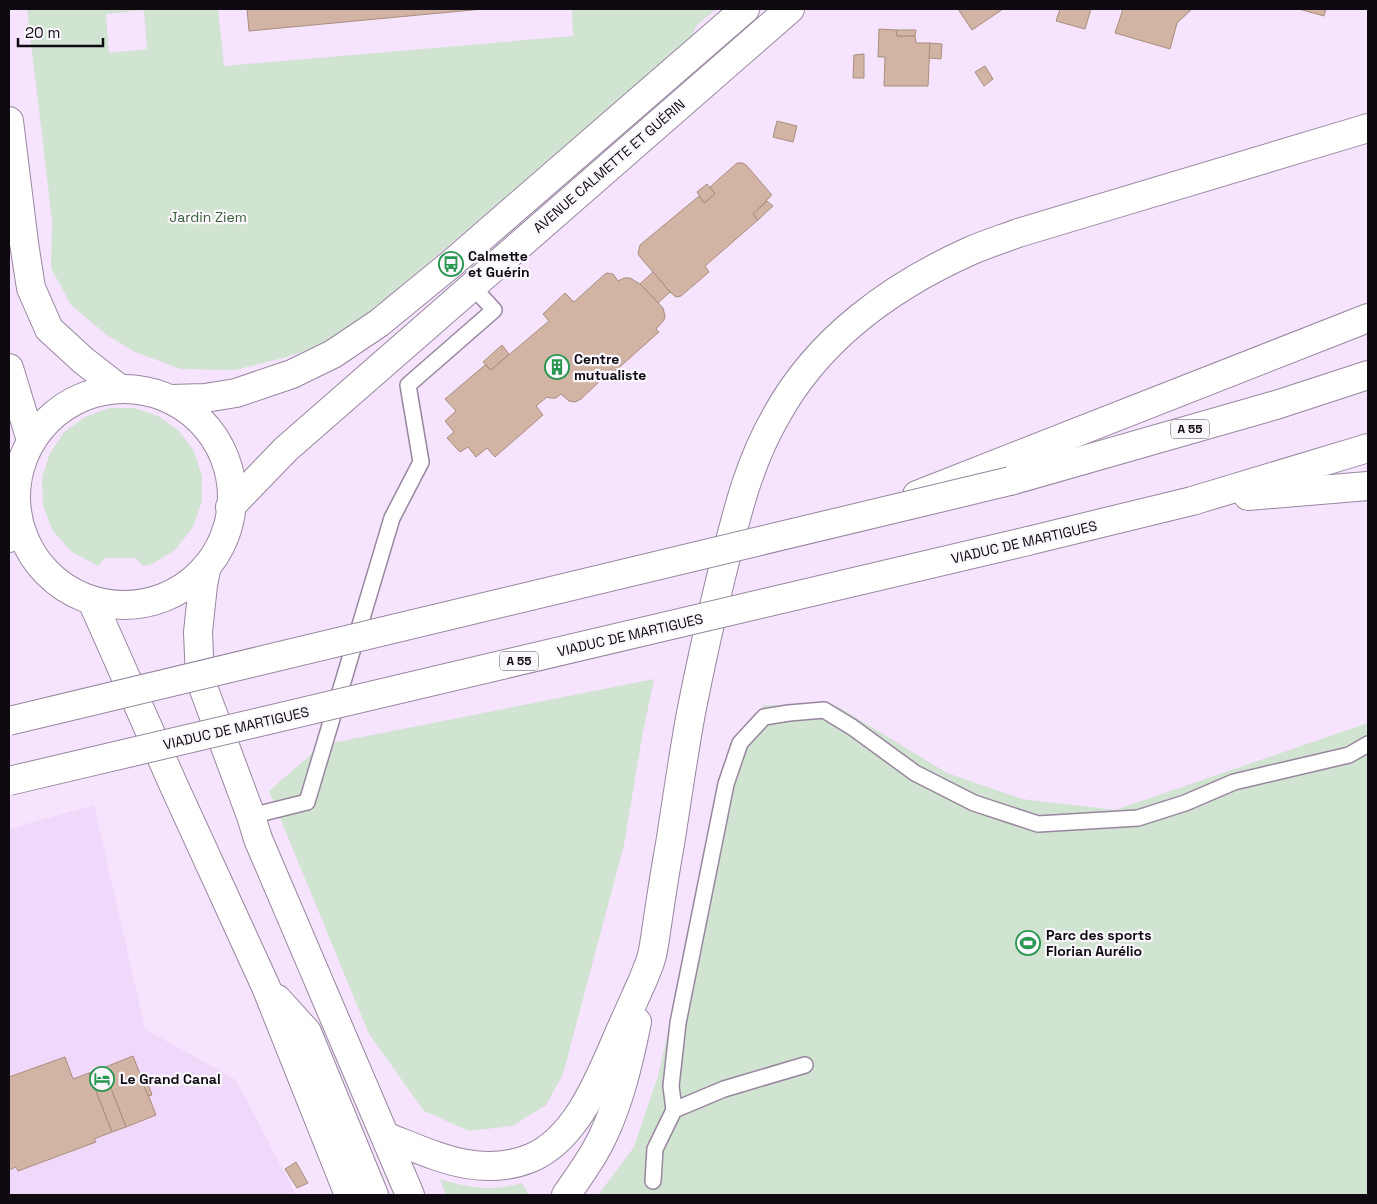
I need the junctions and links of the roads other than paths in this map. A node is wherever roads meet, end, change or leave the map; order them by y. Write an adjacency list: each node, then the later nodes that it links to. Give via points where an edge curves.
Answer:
1 (745, 9): 10 (main road, via 379,323 333,354 292,374 236,392 205,398)
2 (790, 9): 5 (main road, AVENUE CALMETTE ET GUÉRIN)
3 (9, 121): 9 (main road, via 31,288 49,329)
4 (1368, 128): 24 (main road, via 1018,233 970,251 902,287 846,328 818,357 776,414 759,448 738,508 692,711)
5 (472, 287): 16 (main road, AVENUE CALMETTE ET GUÉRIN, via 286,449); 23 (lane, via 494,310 408,385 421,462 392,518 307,802)
6 (1368, 318): 13 (main road)
7 (9, 368): 11 (main road)
8 (1368, 375): 13 (main road, A 55, via 1276,405)
9 (120, 389): 10 (main road, via 142,390); 11 (main road, via 87,395 54,414)
10 (171, 399): 16 (main road, via 201,421 227,466 232,492)
11 (30, 437): 17 (main road, via 21,462)
12 (1368, 448): 15 (main road, A 55)
13 (1008, 470): 20 (main road, A 55, bridge, via 864,516)
14 (1368, 486): 15 (main road)
15 (1192, 501): 22 (main road, VIADUC DE MARTIGUES / A 55, bridge)
16 (230, 506): 18 (main road, via 227,530 218,553)
17 (15, 535): 19 (main road, via 57,583)
18 (206, 570): 19 (main road, via 172,594 135,605); 23 (main road, via 198,632 200,679)
19 (92, 601): 25 (main road)
20 (9, 721)
21 (1368, 744): 27 (lane, via 1349,754 1234,782 1138,818 1038,824 974,803 915,773 824,710 764,717 740,743 726,784 678,1023 671,1086)
22 (9, 781)
23 (251, 816): 28 (main road)
24 (650, 962): 28 (main road, via 585,1105 559,1140 543,1152 514,1163 480,1167 428,1153); 33 (main road, via 617,1101 593,1156)
25 (266, 987): 30 (main road); 31 (main road, via 307,1032)
26 (805, 1065): 27 (lane, via 724,1089)
27 (674, 1110): 29 (lane, via 655,1149)
28 (386, 1136): 32 (main road)
29 (653, 1181)
30 (349, 1195)
31 (374, 1195)
32 (410, 1195)
33 (566, 1195)

